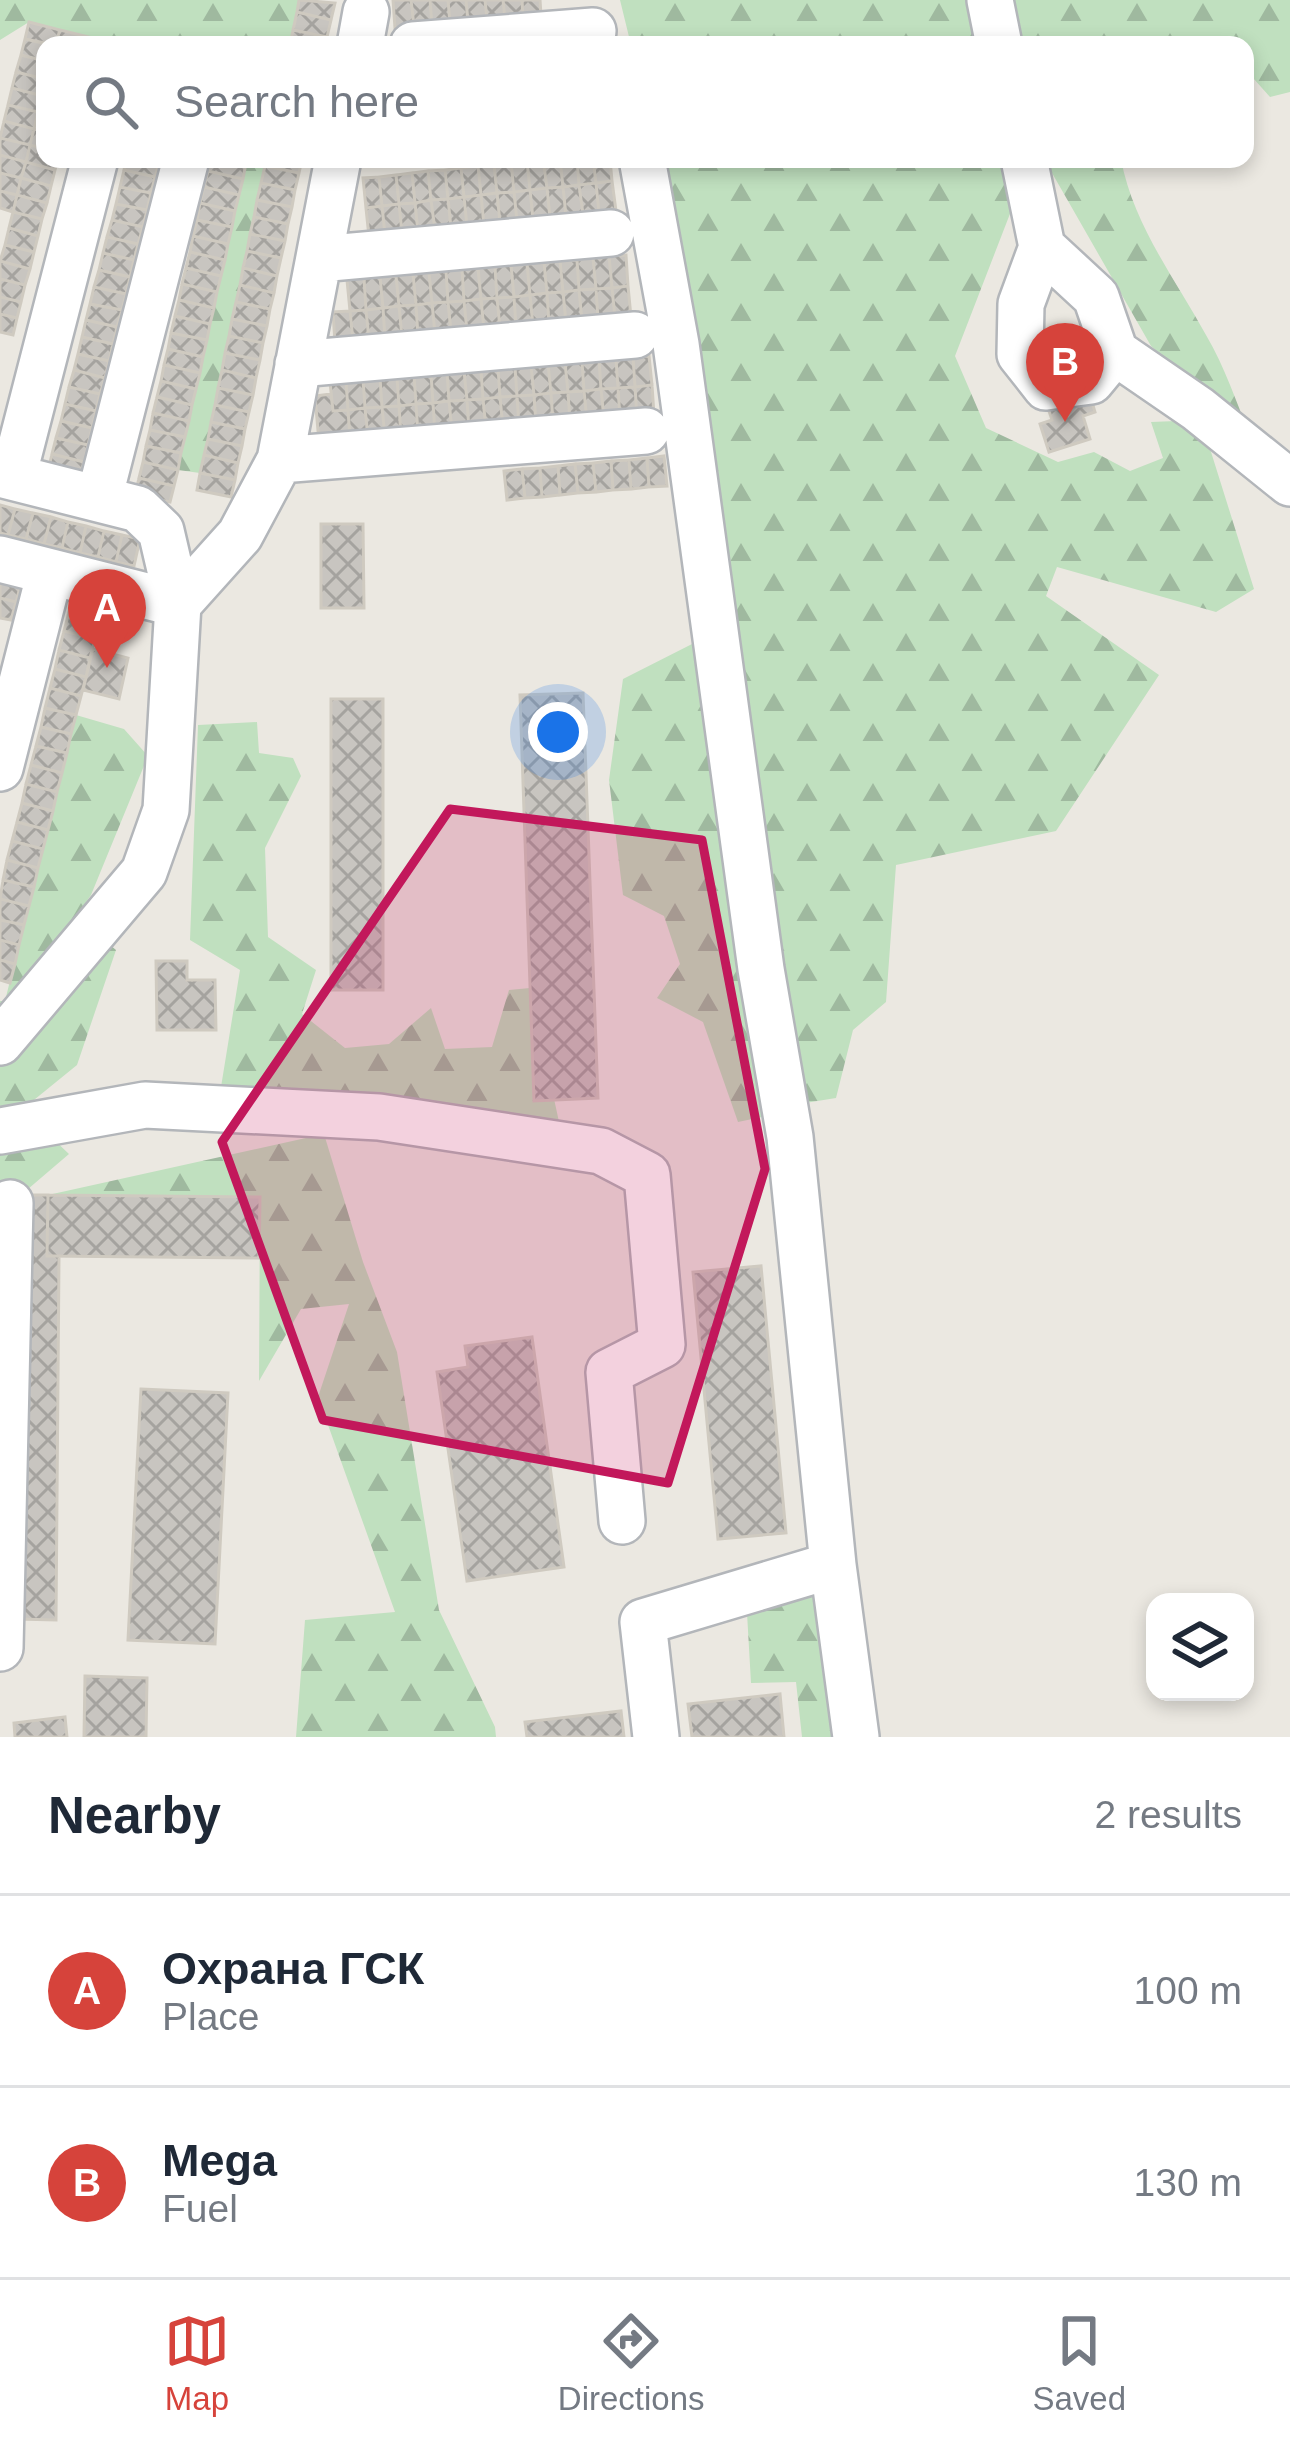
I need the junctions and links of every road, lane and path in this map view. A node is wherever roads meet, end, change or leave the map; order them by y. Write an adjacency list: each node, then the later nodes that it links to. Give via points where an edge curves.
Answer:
1 (989, 0): 4 (lane)
2 (606, 25): 3 (lane)
3 (499, 36)
4 (997, 36)
5 (93, 168): 18 (lane)
6 (184, 168): 20 (lane)
7 (336, 168): 12 (lane)
8 (644, 168): 29 (lane, via 790,1137)
9 (1026, 168): 11 (lane)
10 (610, 233): 12 (lane)
11 (1042, 247): 14 (lane, via 1096,297); 14 (lane, via 1021,304 1020,354 1046,387 1091,381)
12 (319, 259): 15 (lane)
13 (635, 334): 15 (lane)
14 (1114, 352): 19 (lane)
15 (298, 364): 17 (lane)
16 (646, 431): 17 (lane)
17 (280, 460): 23 (lane, via 240,535)
18 (7, 476): 20 (lane)
19 (1290, 483)
20 (99, 499): 23 (lane, via 138,509 161,531)
21 (0, 559): 22 (lane)
22 (50, 572): 23 (lane); 24 (lane)
23 (178, 604): 25 (lane, via 166,810 144,872)
24 (0, 767)
25 (0, 1042)
26 (0, 1131): 28 (lane, via 145,1106 379,1117 601,1151 647,1174 662,1345 609,1372)
27 (10, 1203): 30 (lane)
28 (622, 1522)
29 (833, 1565): 31 (lane, via 644,1622); 32 (lane)
30 (0, 1648)
31 (656, 1737)
32 (856, 1737)

